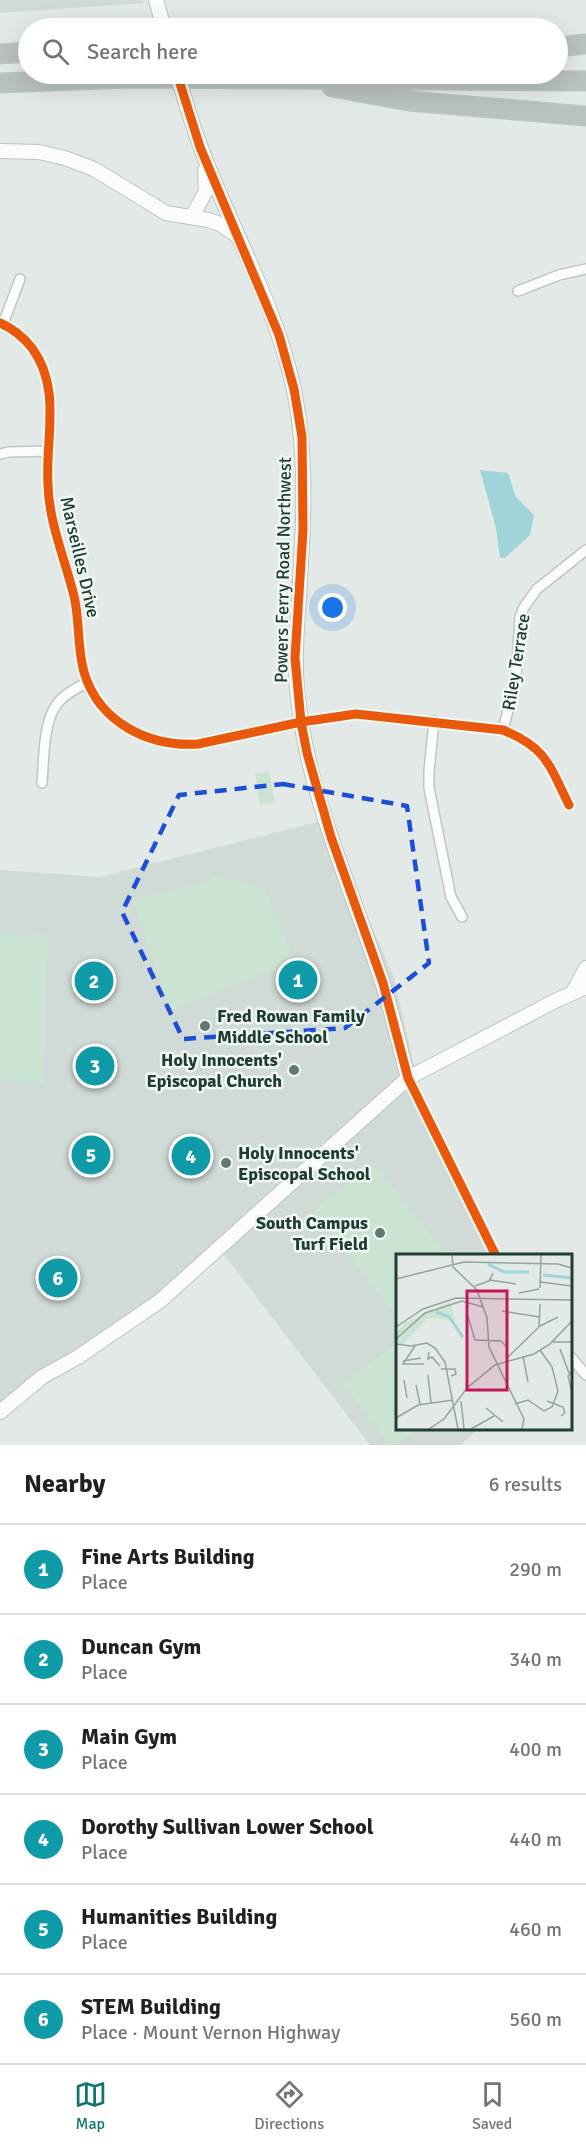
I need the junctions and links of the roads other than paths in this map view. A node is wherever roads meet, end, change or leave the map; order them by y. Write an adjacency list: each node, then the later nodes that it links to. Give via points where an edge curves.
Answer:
1 (586, 44): 2 (highway)
2 (568, 46)
3 (568, 52): 4 (highway)
4 (586, 52)
5 (18, 53): 6 (highway)
6 (0, 54)
7 (568, 81): 8 (highway)
8 (586, 81)
9 (18, 82): 10 (highway)
10 (0, 83)
11 (180, 84): 15 (street, bridge)
12 (323, 84): 13 (highway, via 409,101)
13 (586, 116)
14 (0, 151): 18 (street, via 39,152 65,158 93,169 154,207)
15 (202, 153): 16 (street, Powers Ferry Road Northwest); 17 (street, via 206,191)
16 (223, 203): 17 (street); 19 (street, Powers Ferry Road Northwest)
17 (195, 211): 18 (street)
18 (177, 215): 19 (street, via 208,219)
19 (237, 235): 28 (street, Powers Ferry Road Northwest, via 279,335 302,437 303,530 295,658)
20 (586, 268): 22 (street)
21 (20, 279): 23 (street)
22 (518, 291)
23 (2, 324): 24 (street, Marseilles Drive, via 27,343 45,372 51,401)
24 (48, 451): 25 (street); 27 (street, Marseilles Drive, via 50,509 78,615)
25 (0, 454)
26 (586, 550): 30 (street, Riley Terrace, via 537,589 524,607 516,679)
27 (88, 682): 28 (street, Marseilles Drive, via 99,703 117,721 139,735 163,743 198,744); 31 (street, via 63,697 51,713)
28 (301, 722): 29 (street, Marseilles Drive, via 356,714); 37 (street, Powers Ferry Road Northwest, via 322,810 383,983)
29 (434, 722): 30 (street, Marseilles Drive); 33 (street, via 429,788 451,897)
30 (503, 730): 32 (street, Marseilles Drive, via 524,738 541,752)
31 (42, 783)
32 (568, 805)
33 (462, 917)
34 (586, 968): 36 (street)
35 (586, 987): 36 (street)
36 (573, 993): 37 (street)
37 (408, 1078): 38 (street); 41 (street, via 160,1301 42,1377)
38 (494, 1254)
39 (571, 1357): 40 (street)
40 (586, 1375)
41 (0, 1412)

